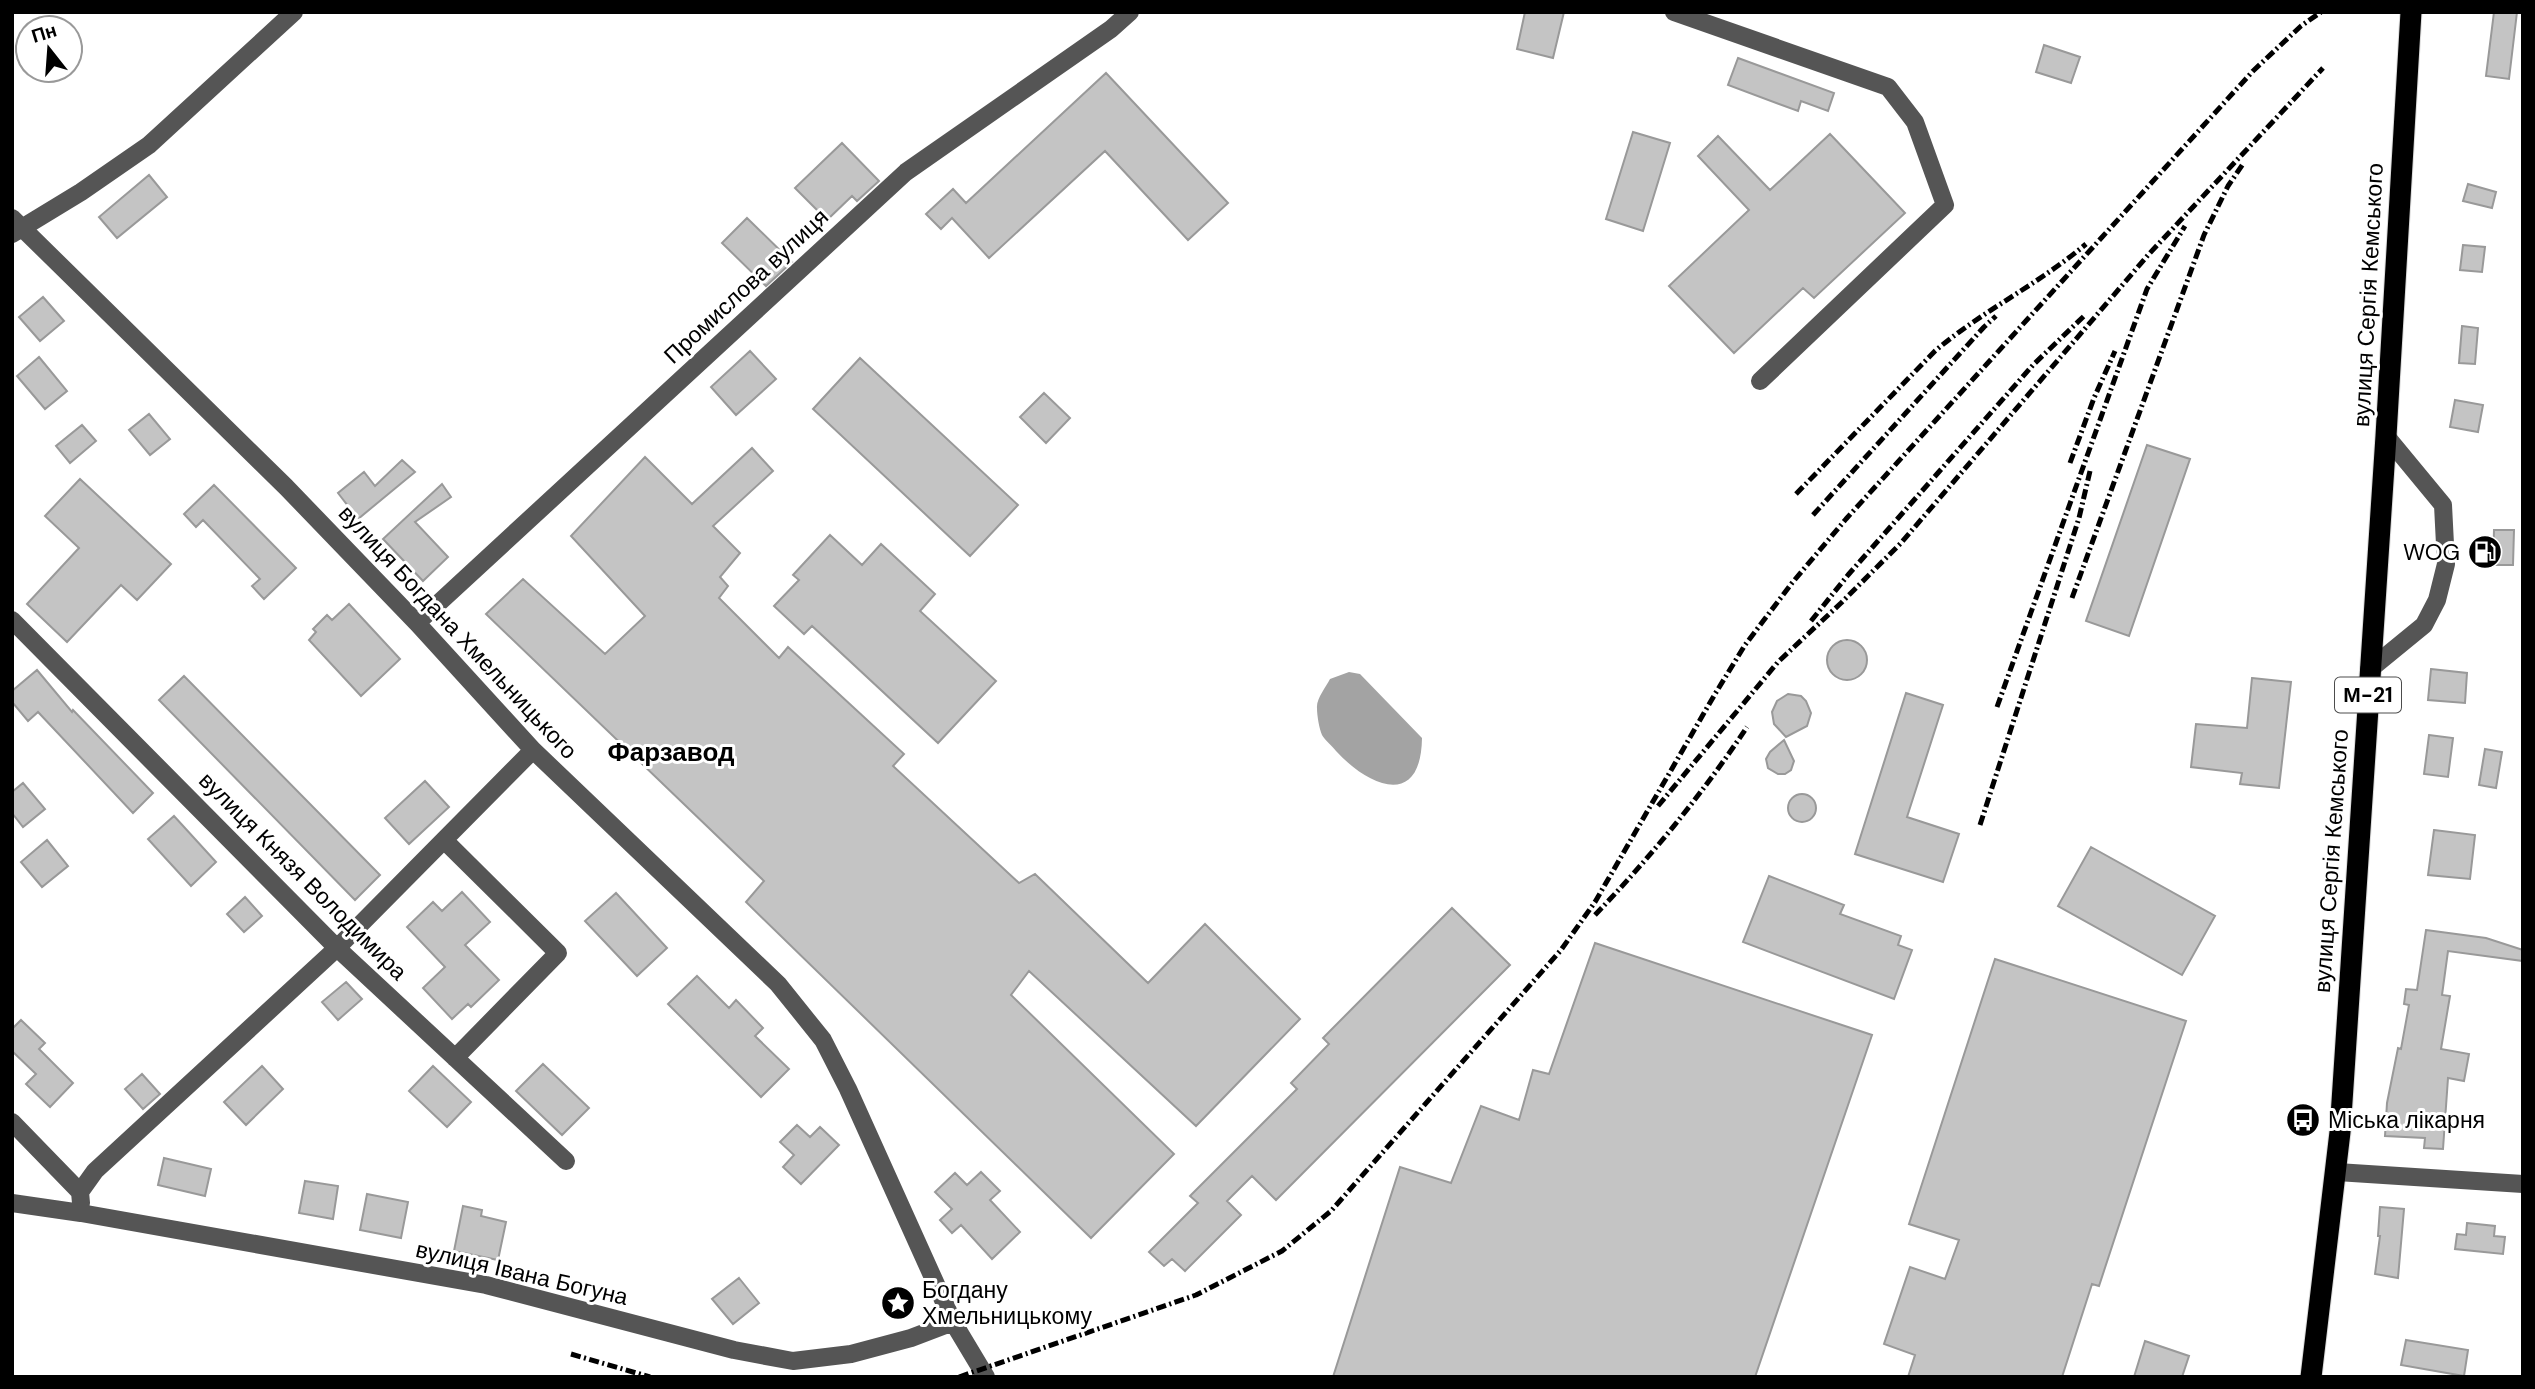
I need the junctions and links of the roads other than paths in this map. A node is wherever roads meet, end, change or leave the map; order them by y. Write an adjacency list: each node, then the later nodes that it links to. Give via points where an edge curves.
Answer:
1 (293, 12): 5 (street, via 149,145 82,192)
2 (1130, 12): 9 (street, Промислова вулиця, via 906,172)
3 (1674, 12): 6 (street, via 1888,87 1915,122 1945,205)
4 (2411, 12): 7 (highway, вулиця Сергія Кемського / М-21)
5 (15, 227): 9 (street, вулиця Богдана Хмельницького, via 286,486)
6 (1760, 381)
7 (2386, 436): 10 (highway, вулиця Сергія Кемського / М-21); 10 (street, via 2443,505 2446,564 2437,600 2424,625)
8 (12, 620): 13 (street, вулиця Князя Володимира)
9 (418, 623): 11 (street, вулиця Богдана Хмельницького)
10 (2369, 670): 17 (highway, вулиця Сергія Кемського / М-21)
11 (533, 750): 12 (street); 22 (street, вулиця Богдана Хмельницького, via 778,984 823,1040)
12 (444, 840): 13 (street); 14 (street, via 558,953)
13 (337, 948): 14 (street, вулиця Князя Володимира); 19 (street, via 95,1171)
14 (455, 1058): 16 (street, вулиця Князя Володимира)
15 (12, 1122): 19 (street)
16 (566, 1161)
17 (2337, 1172): 18 (street); 24 (highway, вулиця Сергія Кемського / М-21)
18 (2523, 1184)
19 (80, 1192): 21 (street)
20 (12, 1203): 21 (street, вулиця Івана Богуна)
21 (81, 1213): 22 (street, вулиця Івана Богуна, via 485,1285 793,1361 851,1354)
22 (953, 1322): 23 (street)
23 (986, 1377)
24 (2311, 1377)

